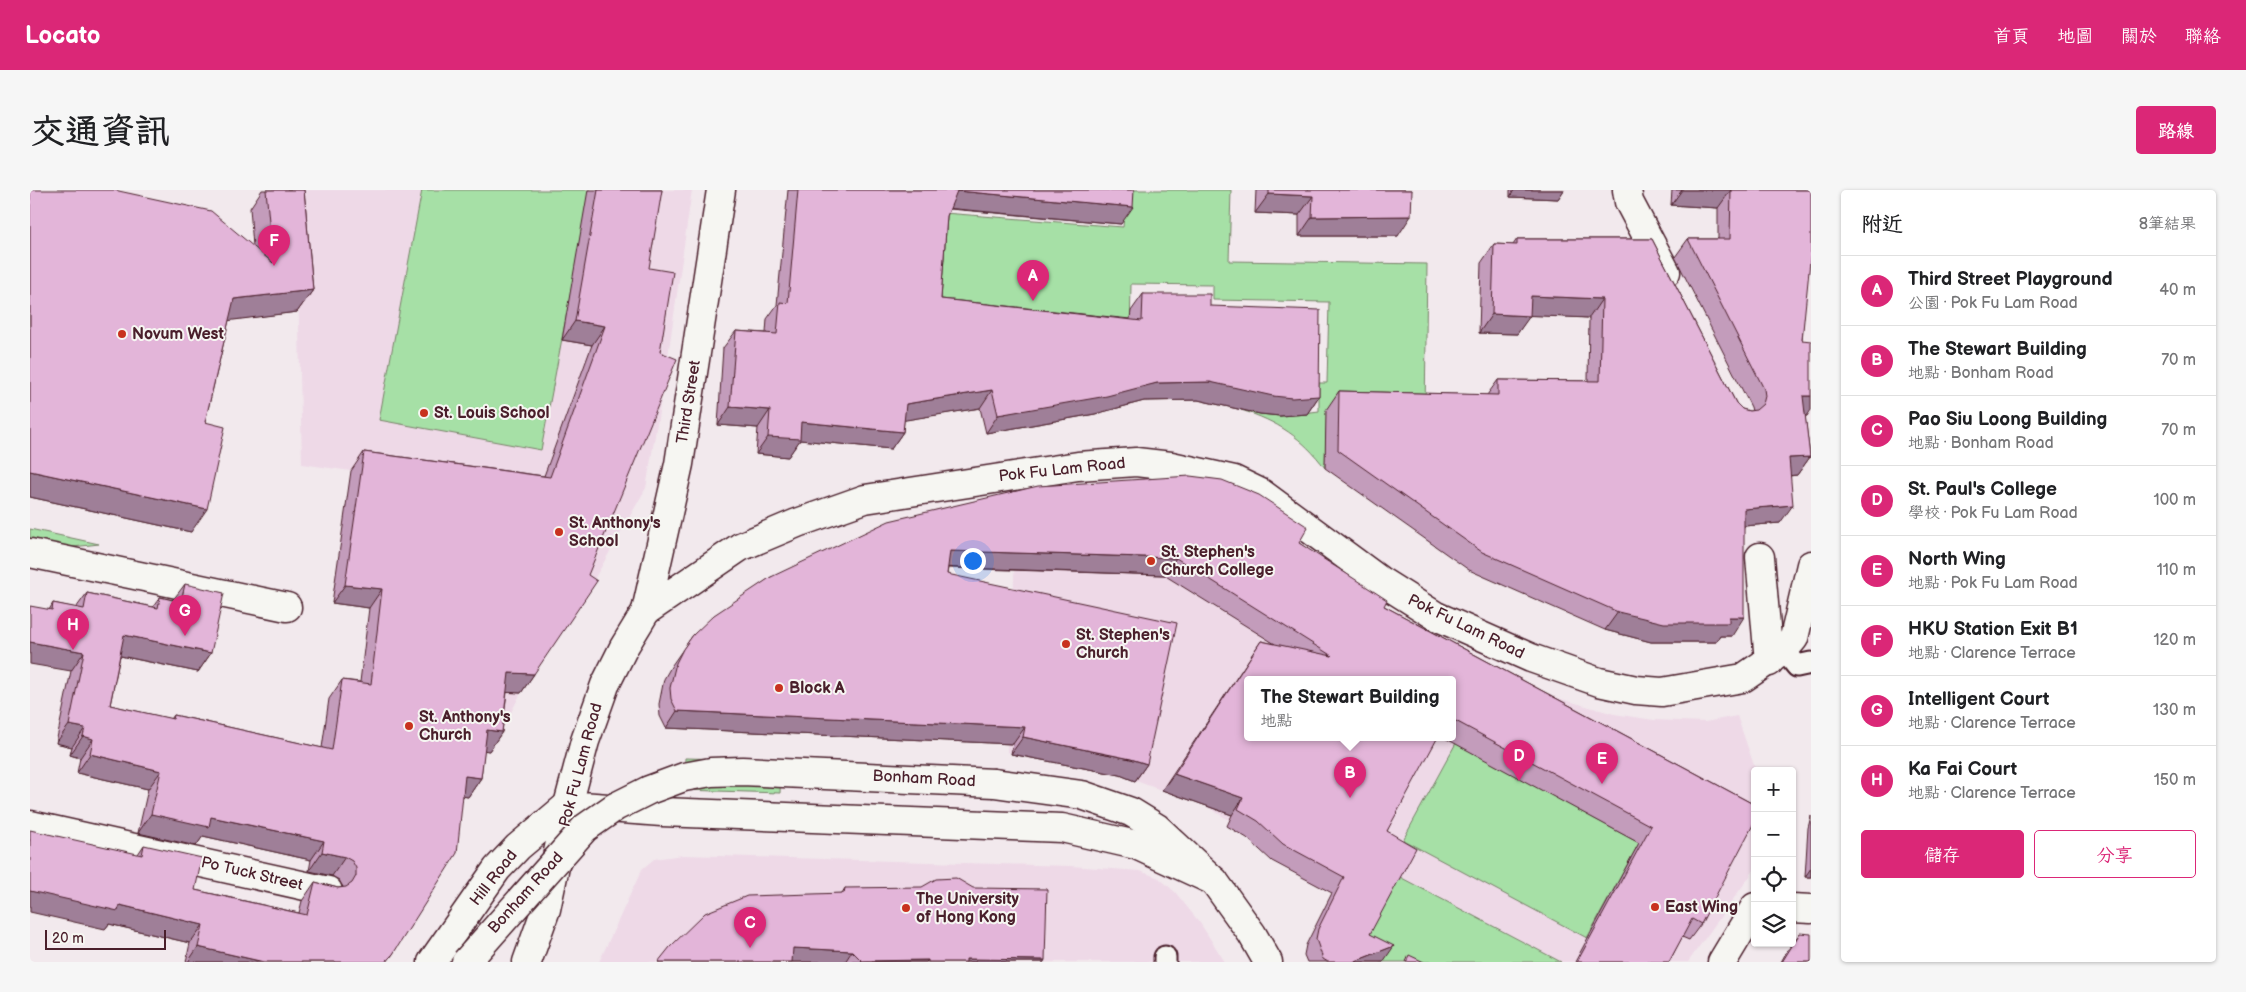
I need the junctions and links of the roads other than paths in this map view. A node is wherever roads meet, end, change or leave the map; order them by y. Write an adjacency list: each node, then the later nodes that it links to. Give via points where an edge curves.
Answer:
1 (721, 190): 8 (main road, Third Street, via 679,464)
2 (1627, 190): 3 (main road, via 1629,202)
3 (1676, 292)
4 (30, 553): 7 (main road)
5 (1760, 557): 9 (main road)
6 (1811, 565): 9 (main road)
7 (287, 606)
8 (646, 611): 9 (main road, Pok Fu Lam Road, via 740,546 865,499 1078,466 1136,462 1234,480 1298,519 1379,580 1436,616 1531,658 1599,682 1662,692 1743,678); 11 (main road, Pok Fu Lam Road, via 605,685 585,741)
9 (1789, 643): 10 (lane, via 1797,666)
10 (1811, 663)
11 (568, 805): 13 (main road, Bonham Road, via 653,812 1062,828 1136,844); 18 (main road, Hill Road, via 518,846 497,870); 20 (main road, Pok Fu Lam Road, via 546,909)
12 (30, 825): 14 (main road, Po Tuck Street)
13 (1214, 881): 19 (main road, Bonham Road, bridge, via 1157,828 1130,812 1082,795 994,782 711,772 684,777 649,790 585,828); 21 (main road, Bonham Road)
14 (328, 891)
15 (1796, 908): 16 (main road)
16 (1811, 909)
17 (1751, 914): 22 (main road)
18 (432, 962)
19 (466, 962)
20 (527, 962)
21 (1268, 962)
22 (1722, 962)

